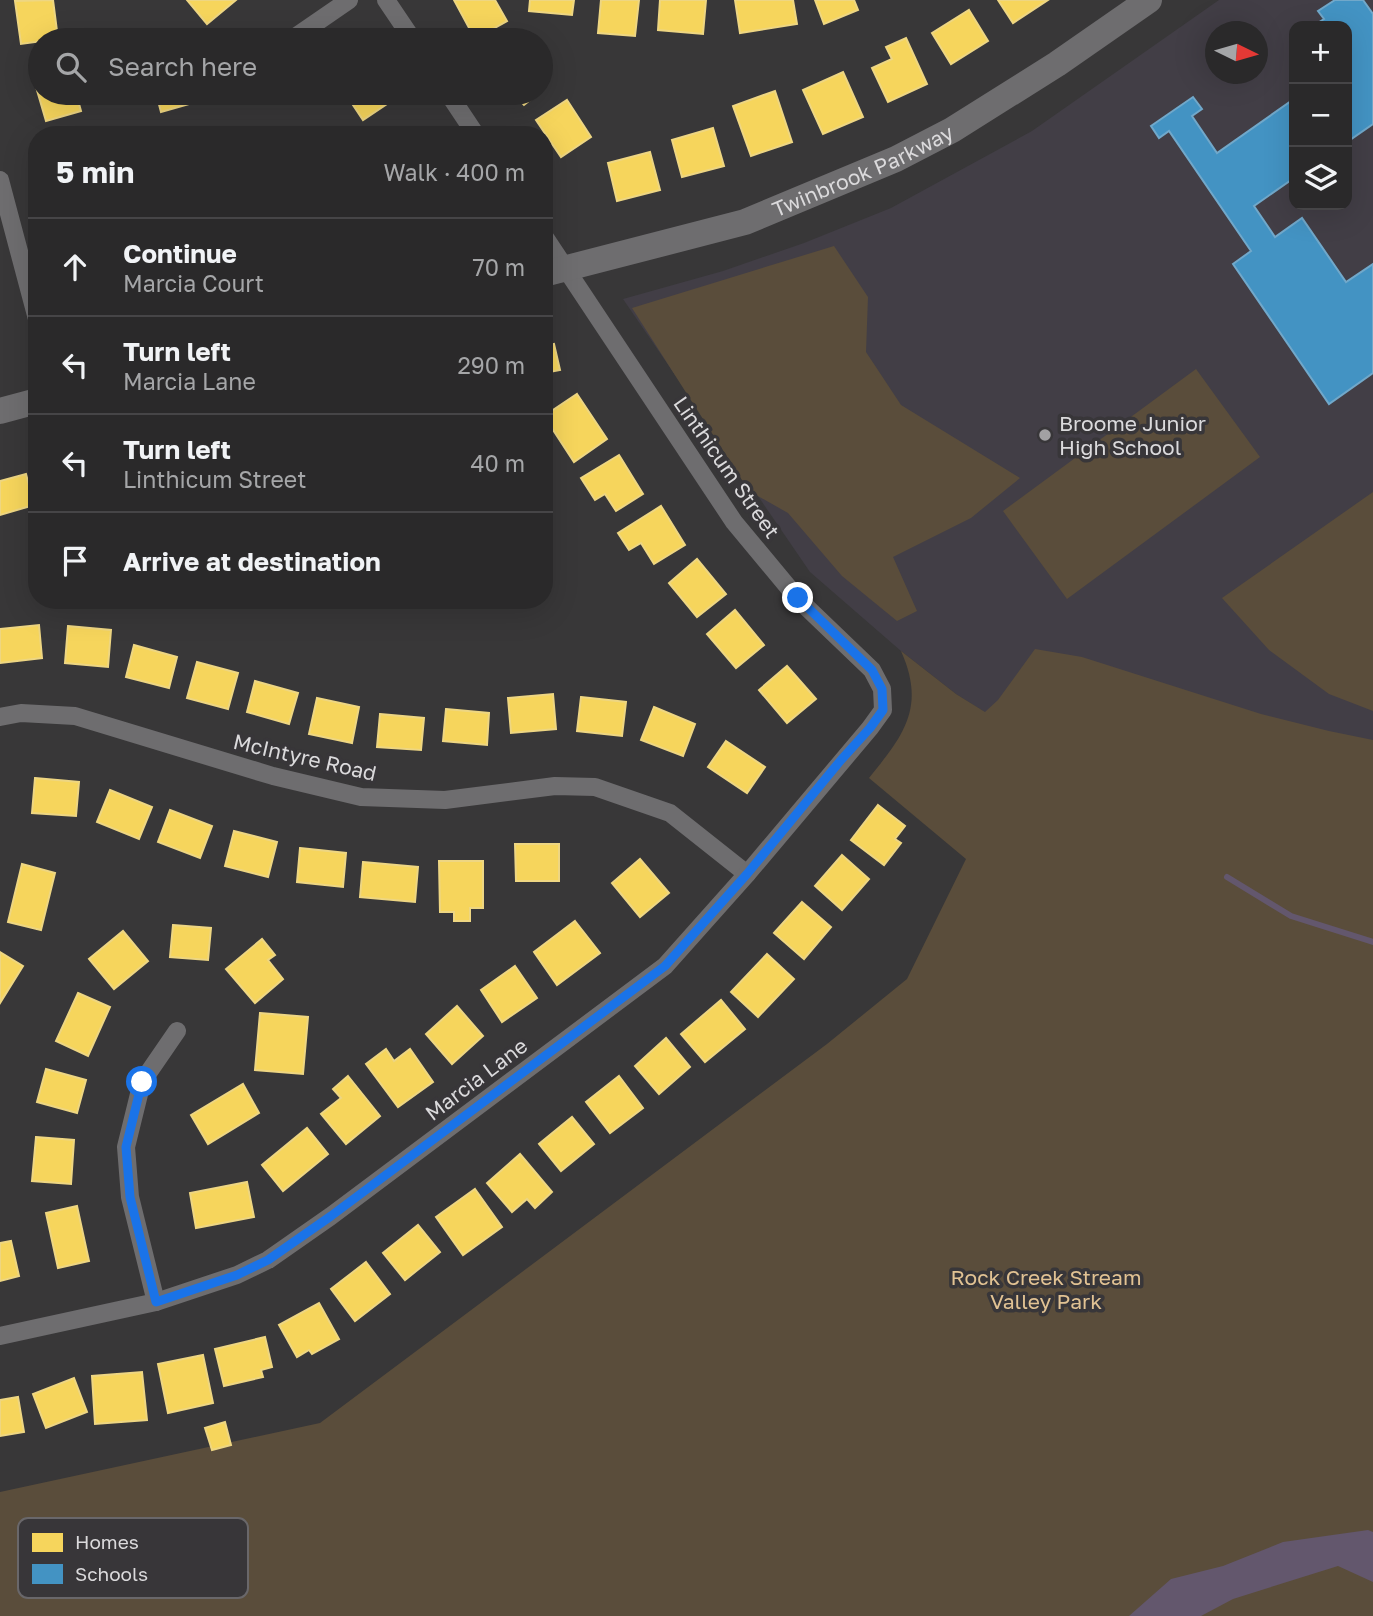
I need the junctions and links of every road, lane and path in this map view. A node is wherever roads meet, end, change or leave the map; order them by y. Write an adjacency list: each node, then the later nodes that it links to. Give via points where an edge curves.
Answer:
1 (349, 0): 4 (street)
2 (386, 0): 5 (street)
3 (1149, 0): 9 (street, Twinbrook Parkway, via 952,130 896,159 745,222)
4 (307, 28)
5 (405, 28)
6 (456, 105): 7 (street)
7 (470, 126)
8 (0, 180): 10 (street)
9 (555, 271): 13 (street, Linthicum Street, via 734,522 798,598 872,670 882,689)
10 (28, 285)
11 (28, 403): 12 (street)
12 (0, 411)
13 (883, 710): 15 (street, Marcia Lane)
14 (0, 717): 15 (street, McIntyre Road, via 21,713 75,716 273,776 361,797 445,800 555,786 595,787 670,813)
15 (747, 874): 17 (street, Marcia Lane, via 665,966 331,1216 268,1260)
16 (177, 1031): 17 (street, via 142,1082 126,1147 130,1197)
17 (156, 1302): 18 (street, Marcia Lane)
18 (0, 1336)

